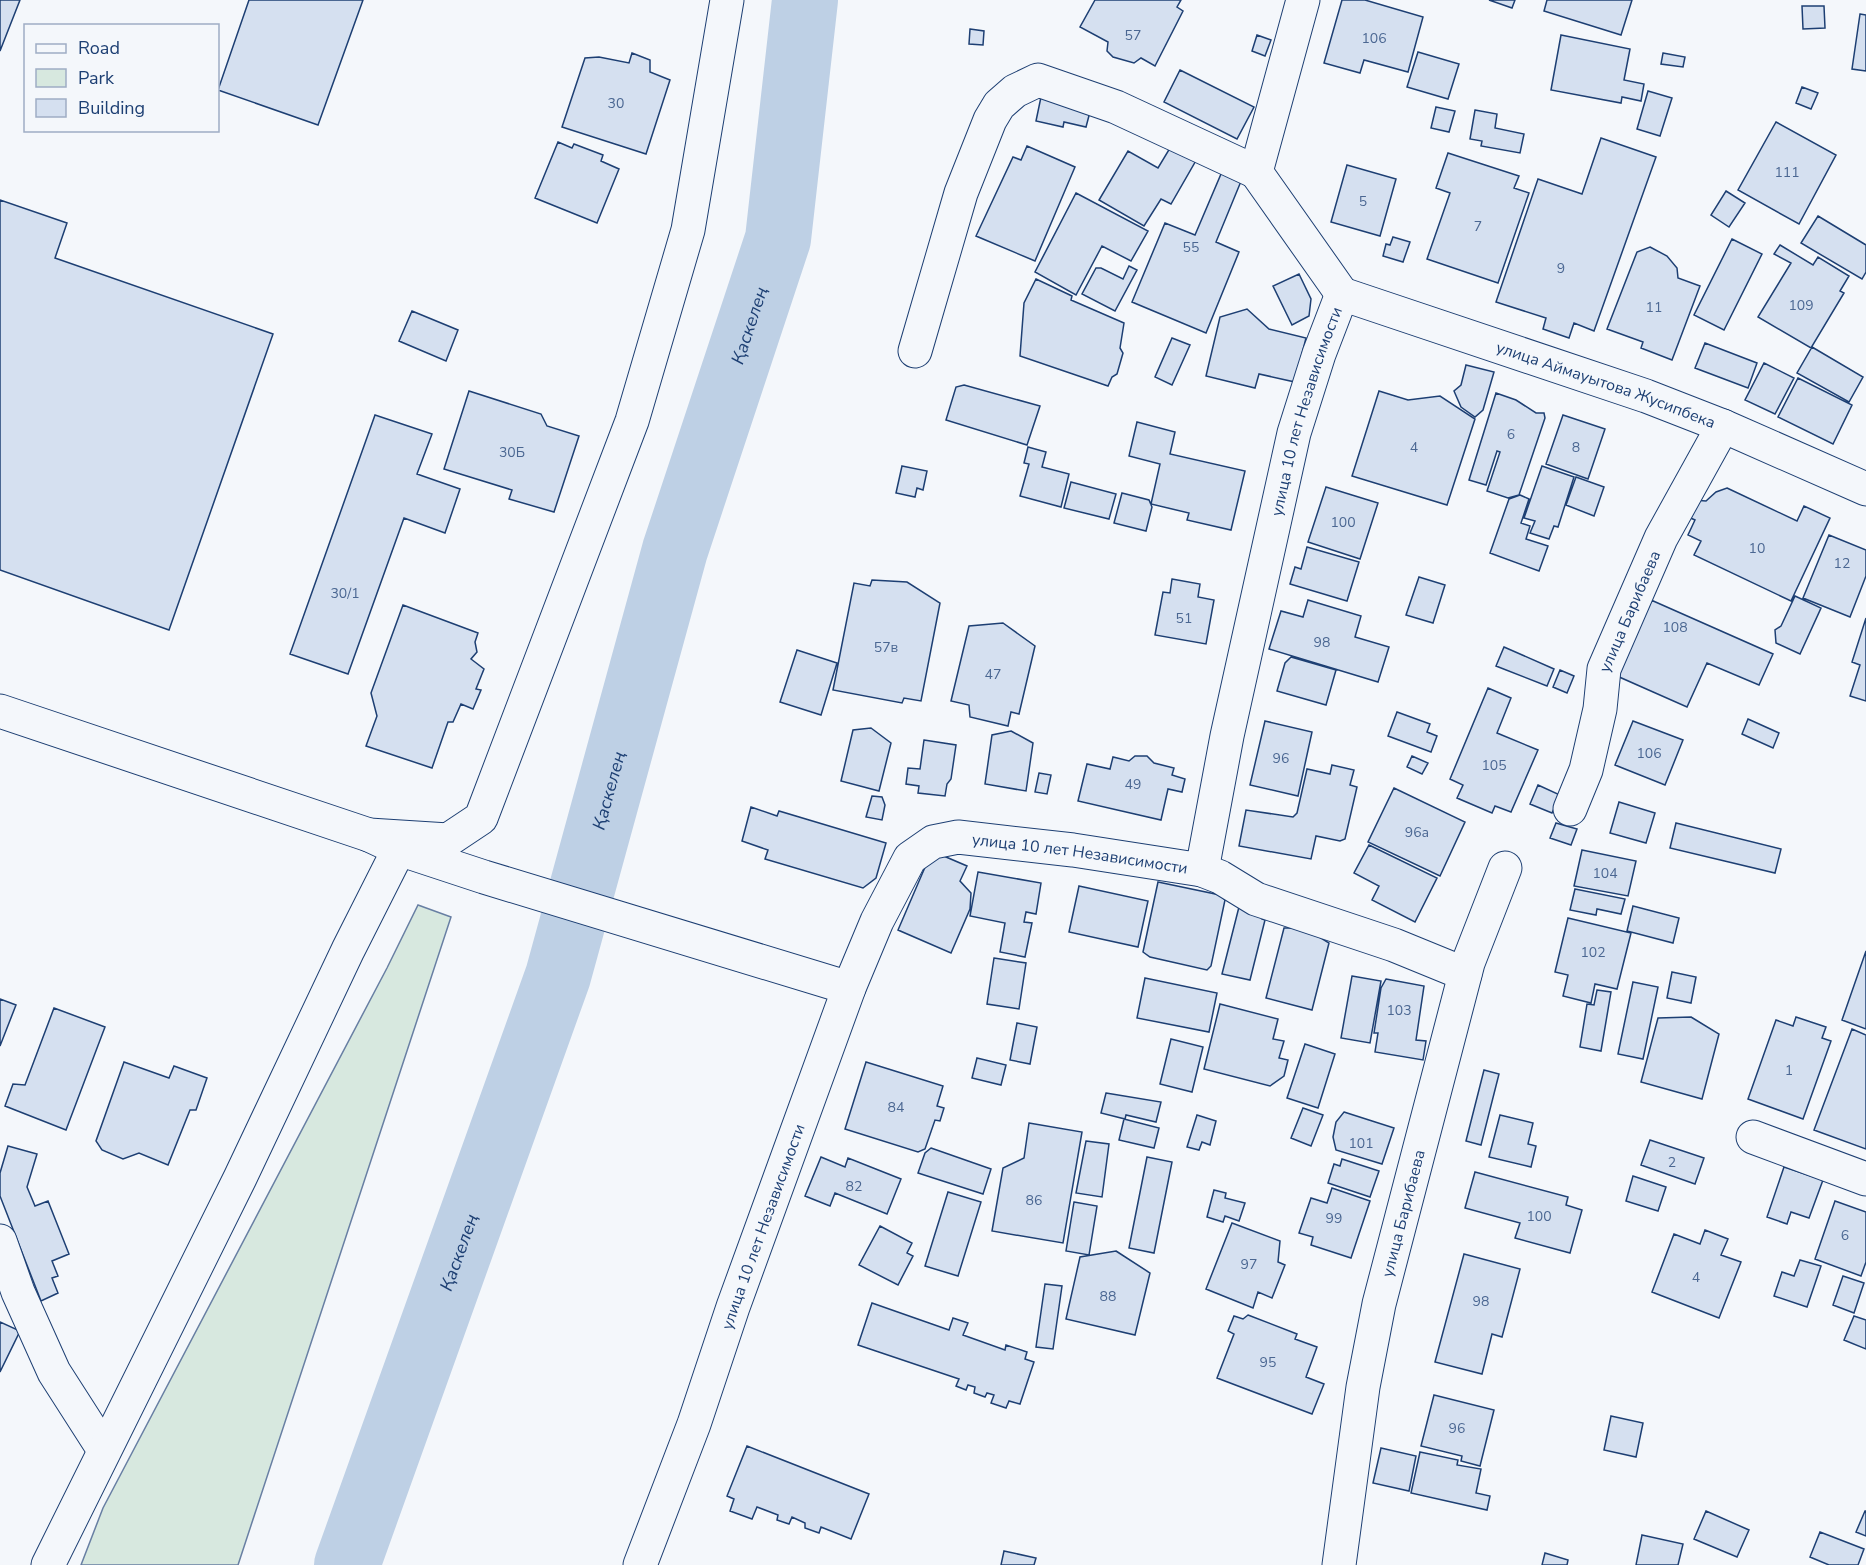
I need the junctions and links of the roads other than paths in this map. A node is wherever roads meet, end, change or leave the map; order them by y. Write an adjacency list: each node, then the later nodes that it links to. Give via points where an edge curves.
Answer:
1 (727, 0): 10 (street, via 688,230 632,422 481,818 448,840)
2 (1303, 0): 3 (street)
3 (1256, 172): 4 (street, улица 10 лет Независимости); 5 (street, via 1116,107 1038,80 1015,91 990,120 961,193)
4 (1342, 294): 6 (street, улица Аймауытова Жусипбека, via 1646,396); 13 (street, улица 10 лет Независимости, via 1294,433 1227,736)
5 (915, 351)
6 (1723, 426): 7 (street, улица Аймауытова Жусипбека); 9 (street, улица Барибаева, via 1661,538 1604,669 1586,770)
7 (1866, 489)
8 (0, 711): 10 (street)
9 (1570, 809)
10 (369, 835): 11 (street)
11 (399, 849): 15 (street); 19 (street)
12 (1505, 868): 14 (street, улица Барибаева)
13 (1202, 870): 14 (street, via 1256,898); 15 (street, улица 10 лет Независимости, via 1019,843 958,837 933,842 910,858 877,921)
14 (1465, 974): 22 (street, улица Барибаева, via 1379,1304 1363,1387)
15 (849, 988): 21 (street, улица 10 лет Независимости)
16 (1754, 1137): 17 (street)
17 (1866, 1179)
18 (0, 1241): 19 (street, via 54,1372)
19 (104, 1450): 20 (street)
20 (48, 1565)
21 (640, 1565)
22 (1339, 1565)

